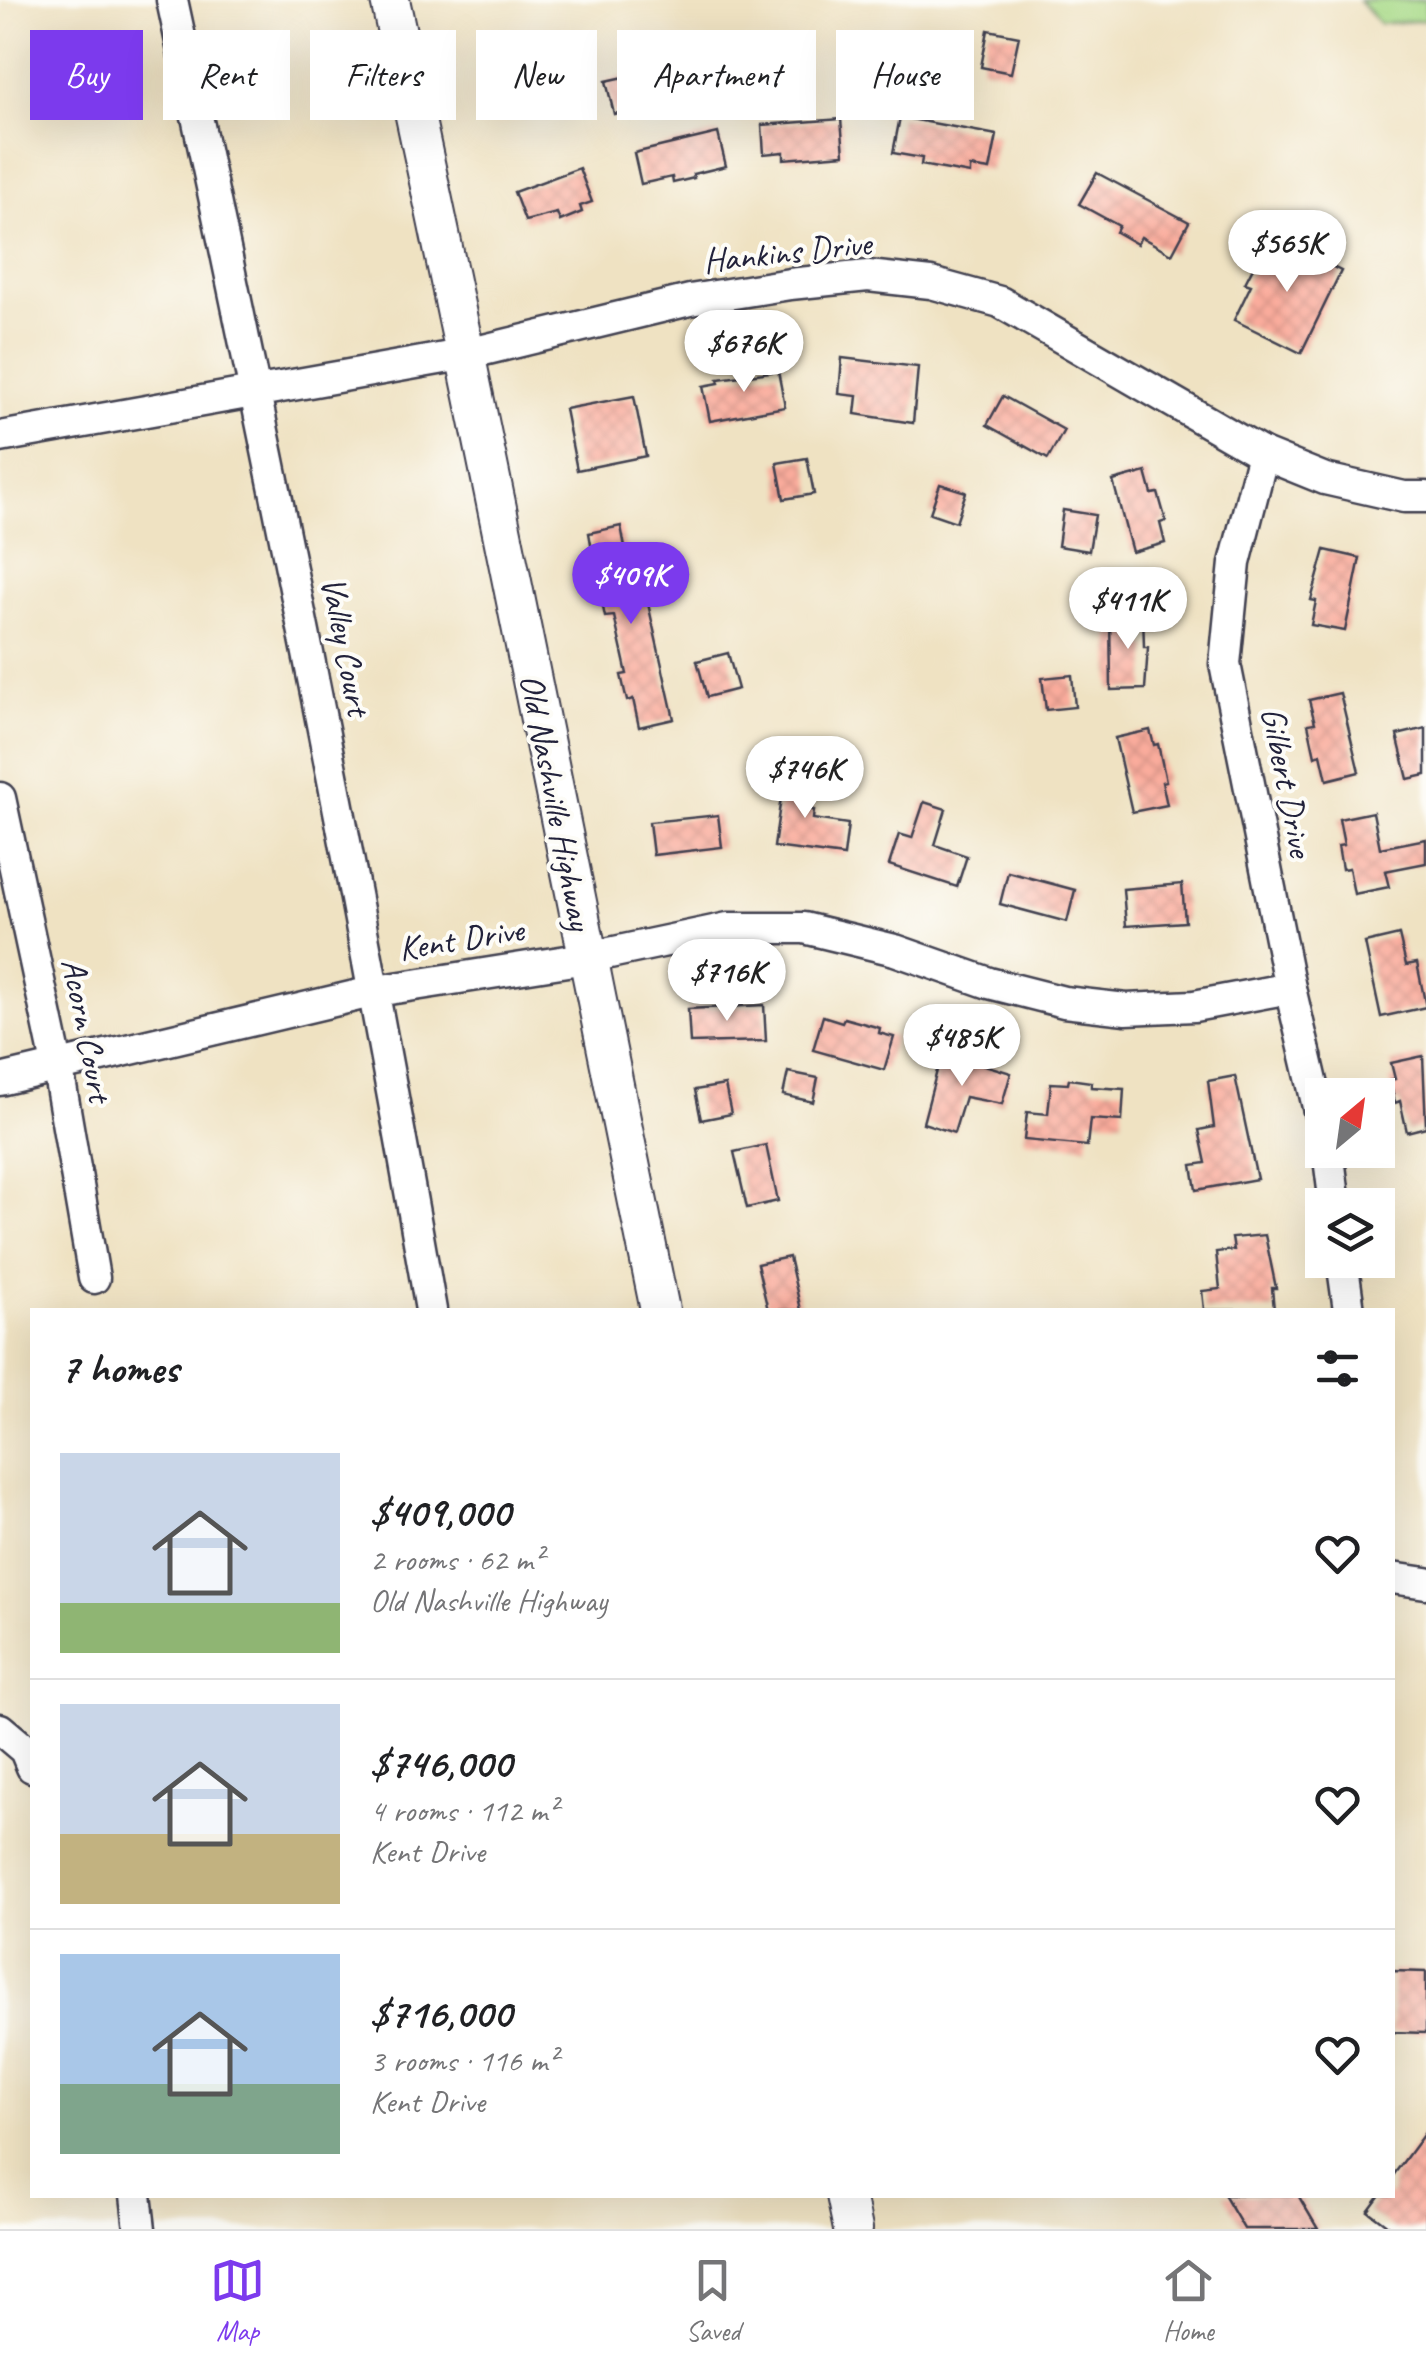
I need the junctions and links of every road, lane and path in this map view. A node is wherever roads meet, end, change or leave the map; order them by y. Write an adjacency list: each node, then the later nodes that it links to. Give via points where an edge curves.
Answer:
1 (172, 0): 4 (street, Valley Court)
2 (390, 0): 3 (main road, Old Nashville Highway)
3 (467, 354): 4 (street, Hankins Drive); 6 (street, Hankins Drive, via 690,300 790,284 868,276 930,283 1000,302); 9 (main road, Old Nashville Highway)
4 (257, 391): 5 (street, Hankins Drive); 11 (street, Valley Court)
5 (0, 437)
6 (1263, 454): 7 (street, Hankins Drive, via 1325,479); 10 (street, Gilbert Drive, via 1235,564 1226,664)
7 (1426, 497)
8 (0, 798): 12 (street, Acorn Court)
9 (586, 958): 10 (street, Kent Drive, via 728,928 804,928 1064,1002 1126,1009 1194,1006); 11 (street, Kent Drive); 18 (main road, Old Nashville Highway)
10 (1290, 988): 13 (street, Gilbert Drive)
11 (376, 991): 12 (street, Kent Drive); 17 (street, Valley Court)
12 (58, 1069): 14 (street, Kent Drive); 15 (street, Acorn Court)
13 (1311, 1078)
14 (0, 1080)
15 (94, 1278)
16 (1344, 1278): 19 (street)
17 (431, 1308)
18 (660, 1308)
19 (1348, 1308)
20 (1395, 1578): 21 (street)
21 (1426, 1583)
22 (0, 1730): 23 (street)
23 (30, 1755)
24 (136, 2198): 26 (street)
25 (847, 2198): 27 (main road)
26 (140, 2229)
27 (853, 2229)

